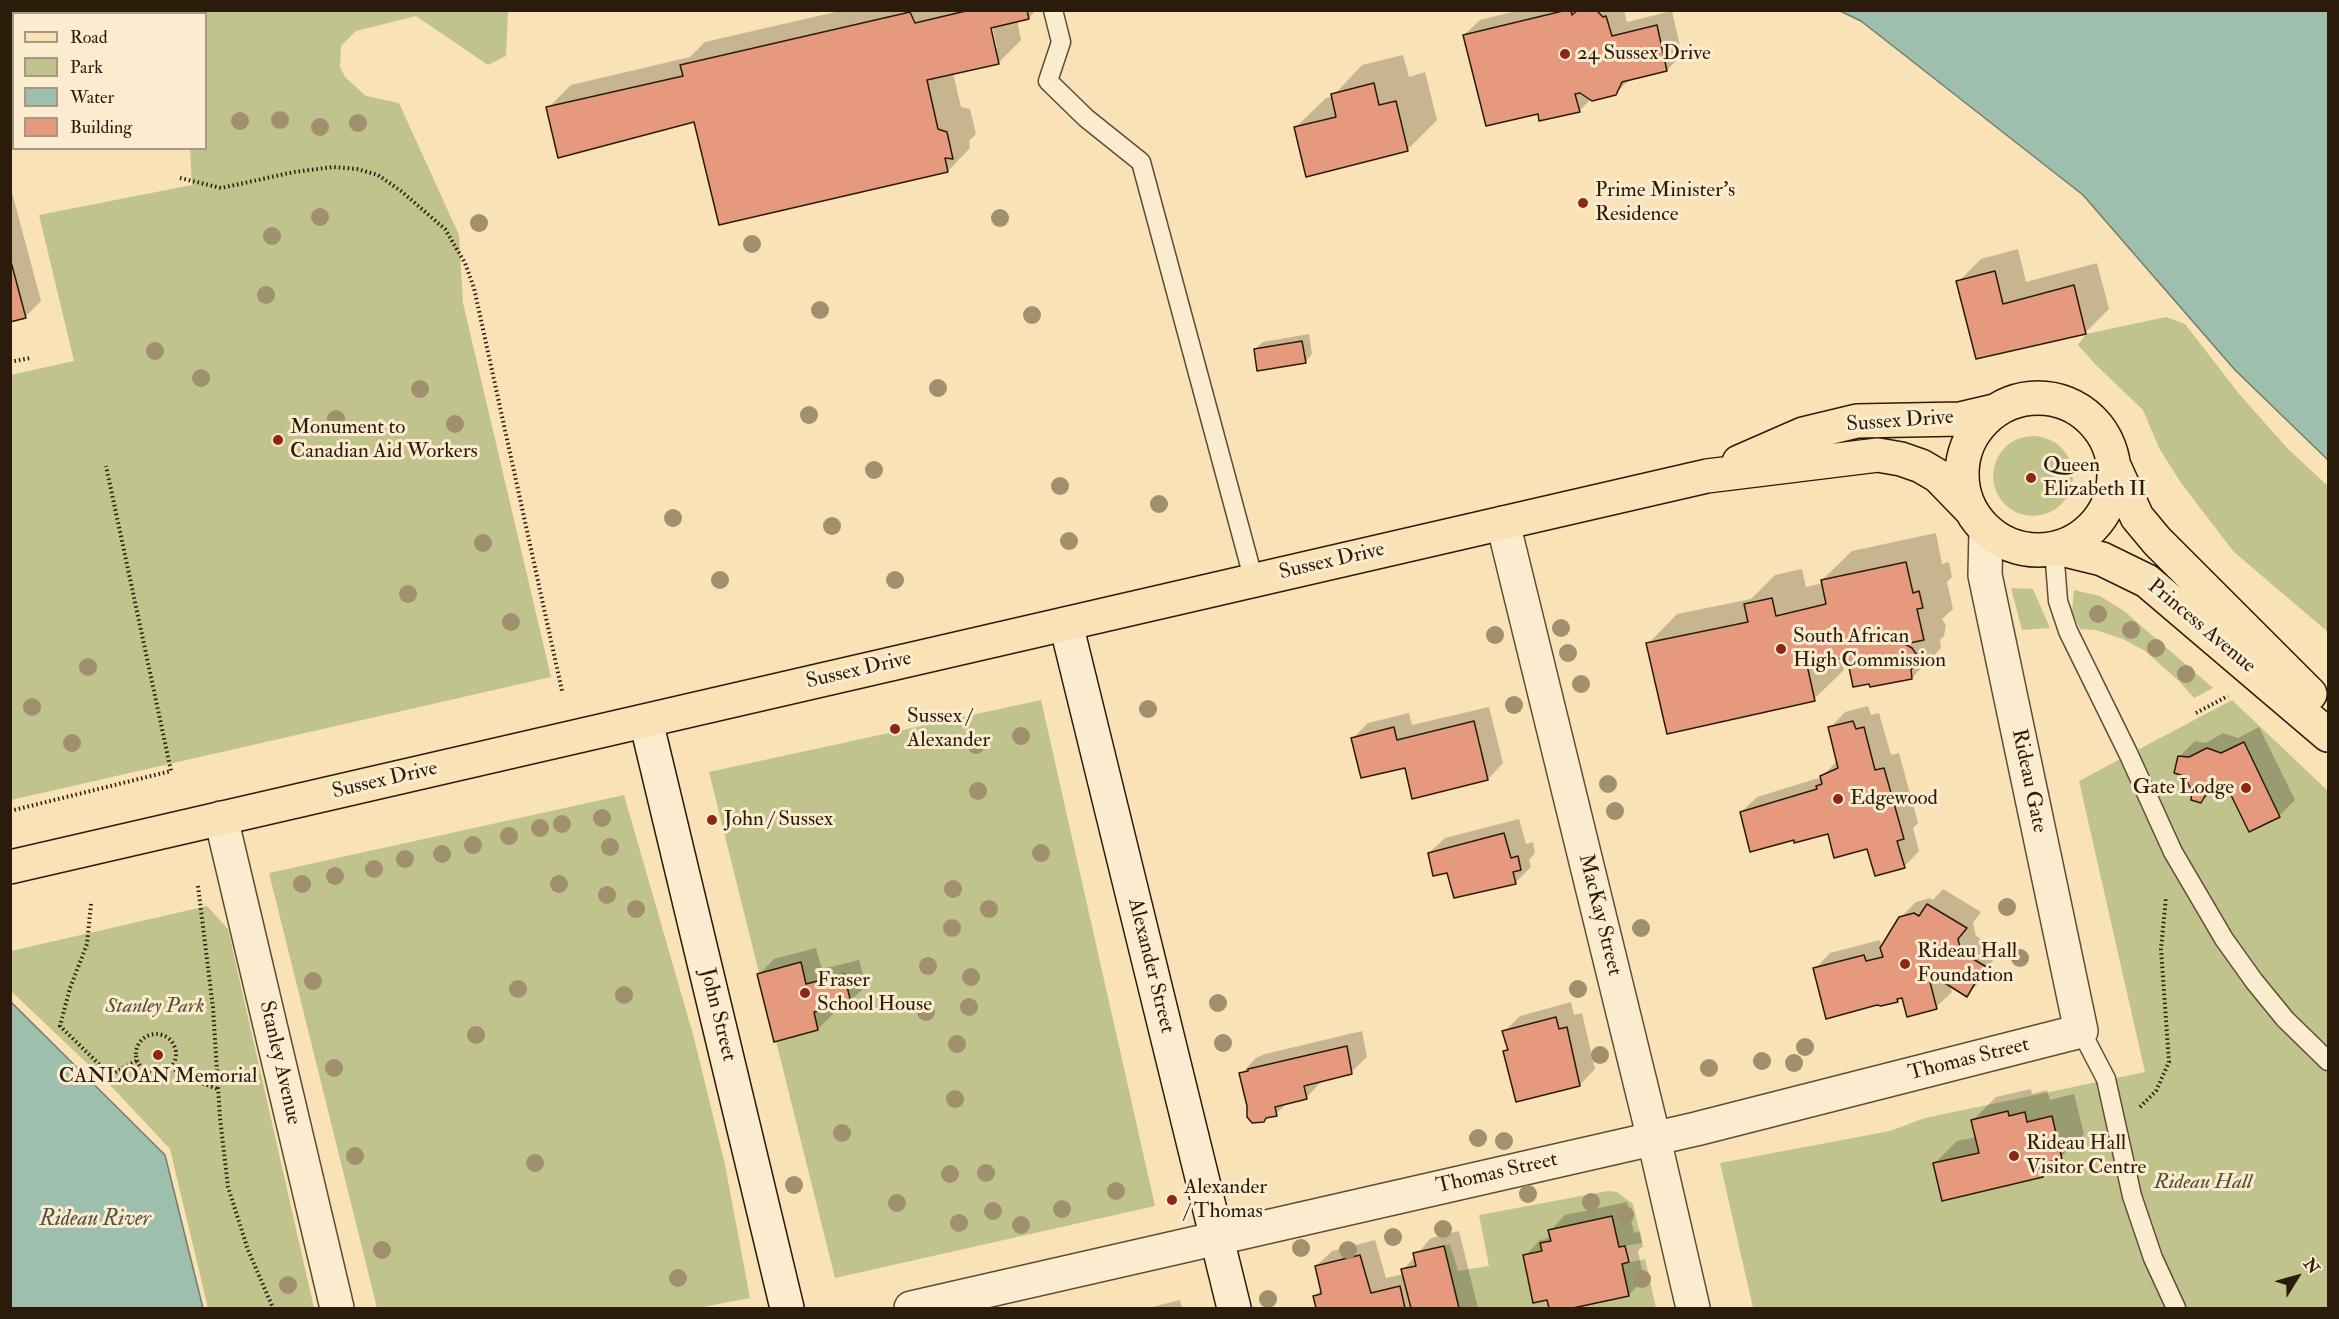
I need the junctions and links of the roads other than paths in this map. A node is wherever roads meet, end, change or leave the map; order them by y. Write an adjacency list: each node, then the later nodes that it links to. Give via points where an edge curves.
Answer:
1 (1053, 10): 8 (lane, via 1061,42 1048,81 1141,162)
2 (1994, 411): 3 (main road, via 2018,400 2045,398 2070,405 2093,420 2108,442); 4 (main road, Sussex Drive, via 1960,419 1857,421 1803,434); 5 (main road, via 1978,426 1967,445 1962,466 1962,488)
3 (2115, 468): 7 (main road, via 2106,510 2094,527); 10 (main road, Princess Avenue, via 2137,517 2157,541)
4 (1707, 476): 5 (main road, Sussex Drive, via 1878,455 1901,459 1938,476); 6 (main road, Sussex Drive)
5 (1978, 519): 7 (main road, via 2006,544 2030,550); 15 (street, Rideau Gate, via 1984,575)
6 (1503, 523): 8 (main road, Sussex Drive); 17 (street, MacKay Street)
7 (2056, 549): 12 (main road, Princess Avenue, via 2102,559 2147,581); 16 (lane, via 2058,601 2068,631 2173,852 2224,939 2254,981)
8 (1254, 580): 9 (main road, Sussex Drive)
9 (1066, 624): 11 (main road, Sussex Drive); 18 (street, Alexander Street)
10 (2328, 712)
11 (646, 721): 13 (main road, Sussex Drive); 20 (street, John Street)
12 (2328, 735)
13 (221, 818): 14 (main road, Sussex Drive); 19 (street, Stanley Avenue)
14 (10, 867)
15 (2081, 1031): 17 (street, Thomas Street); 24 (lane, via 2106,1079 2132,1196 2153,1258)
16 (2328, 1061)
17 (1654, 1139): 18 (street, Thomas Street); 23 (street, MacKay Street)
18 (1217, 1238): 21 (street, Thomas Street); 22 (street, Alexander Street)
19 (337, 1308)
20 (787, 1308)
21 (911, 1308)
22 (1234, 1308)
23 (1693, 1308)
24 (2176, 1308)

